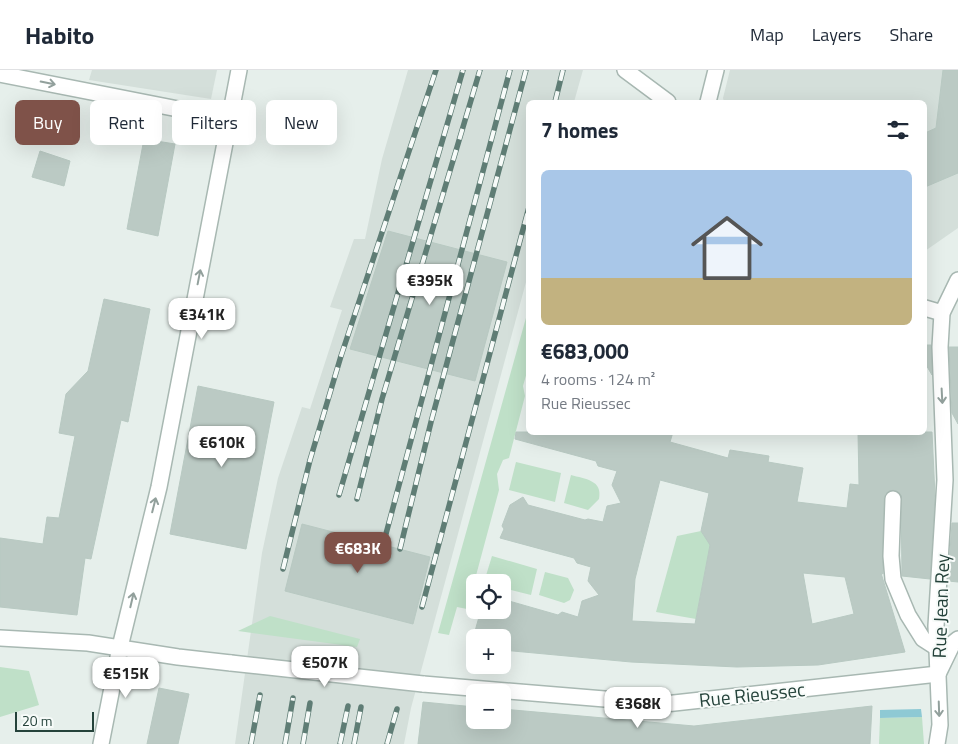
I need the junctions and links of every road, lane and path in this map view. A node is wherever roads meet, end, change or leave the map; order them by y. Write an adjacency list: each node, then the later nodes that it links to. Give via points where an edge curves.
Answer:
1 (239, 70): 5 (street)
2 (625, 70): 6 (street)
3 (716, 70): 7 (street)
4 (0, 74): 8 (street, one-way to 8)
5 (233, 100)
6 (665, 100)
7 (708, 100)
8 (172, 108)
9 (225, 145): 16 (street, one-way to 9, via 159,486)
10 (958, 280): 12 (street)
11 (927, 309): 12 (street)
12 (942, 313): 17 (street, Rue Jean Rey, one-way to 17, via 940,347 946,480)
13 (893, 499): 17 (street, via 893,579 908,615 923,639)
14 (0, 638): 16 (street, Rue Rieussec)
15 (958, 639): 18 (street)
16 (120, 647): 18 (street, Rue Rieussec, bridge, via 178,657 422,684 665,704); 19 (street)
17 (937, 648): 18 (street, Rue Jean Rey)
18 (938, 674): 20 (street, Rue Jean Rey, one-way to 20, via 940,725)
19 (101, 744)
20 (937, 744)

